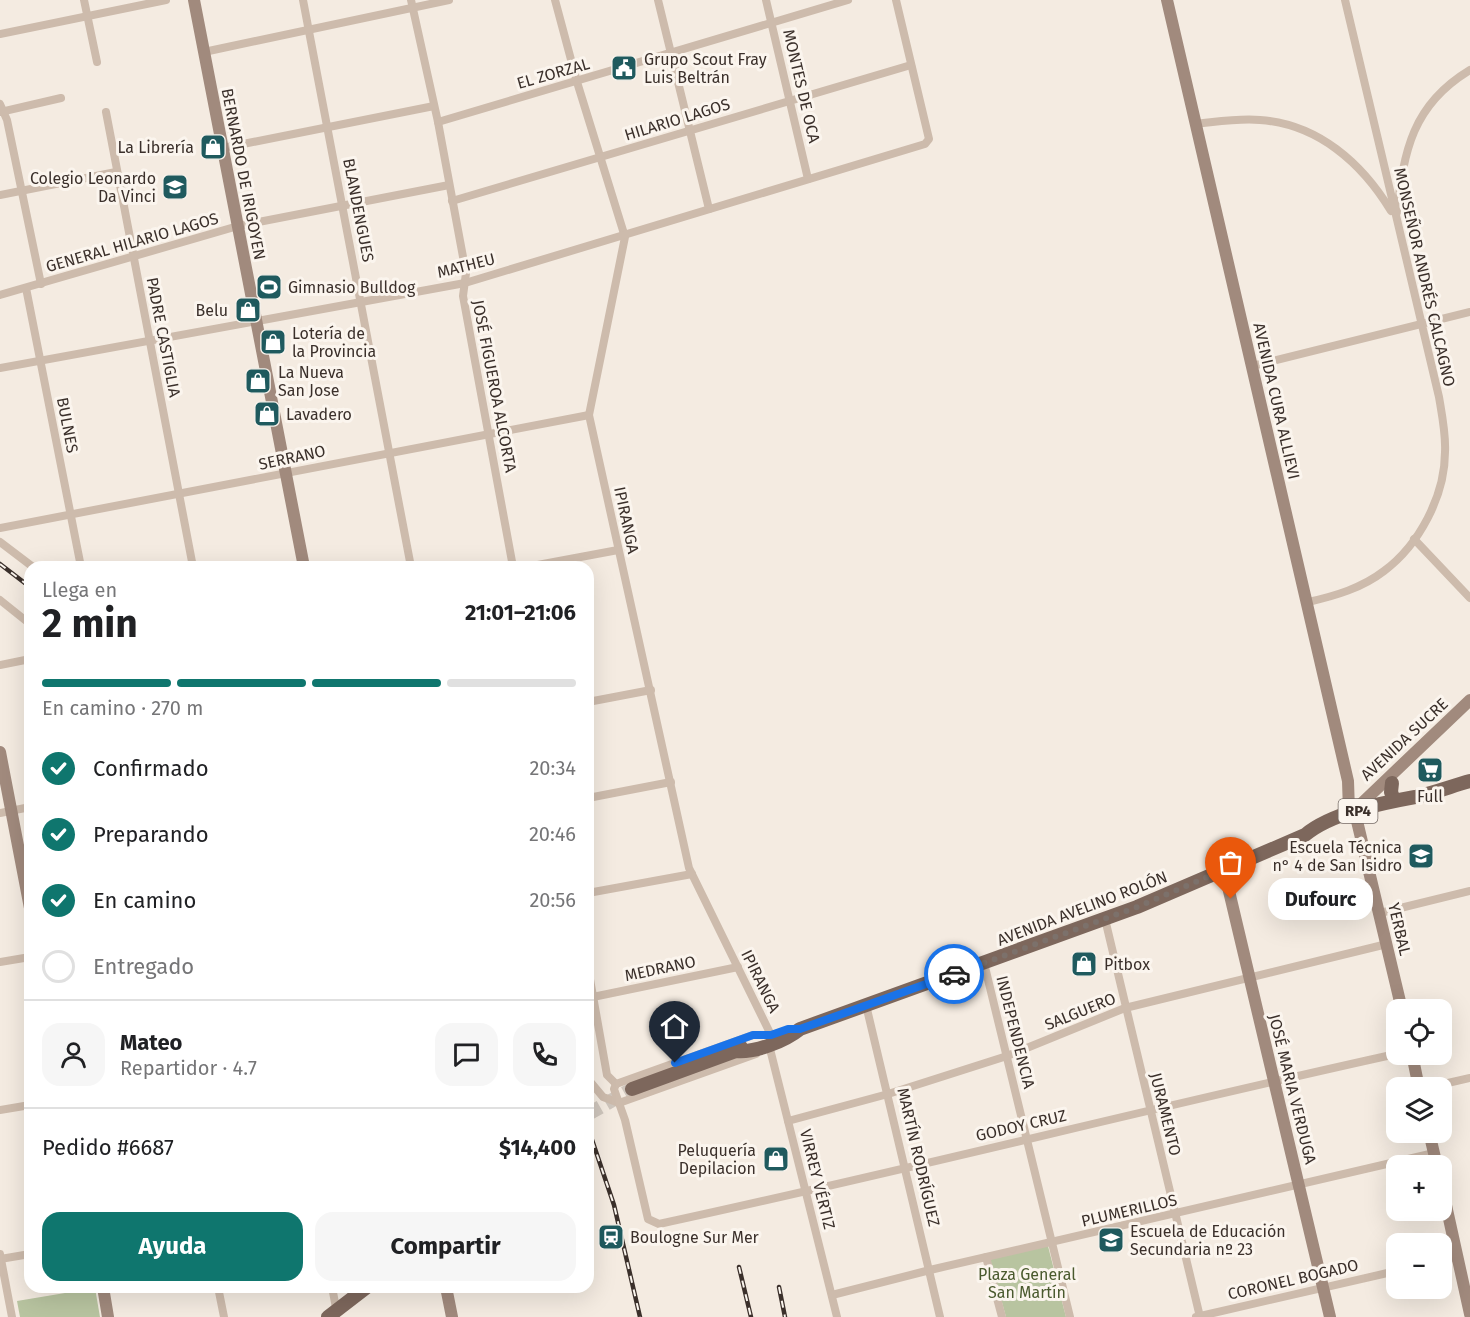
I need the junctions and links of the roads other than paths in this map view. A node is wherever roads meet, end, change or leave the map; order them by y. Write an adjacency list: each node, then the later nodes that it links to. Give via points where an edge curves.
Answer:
1 (84, 0): 14 (street)
2 (166, 0): 14 (street)
3 (194, 0): 18 (street, BERNARDO DE IRIGOYEN)
4 (303, 0): 16 (street, BLANDENGUES)
5 (449, 0): 13 (street)
6 (555, 0): 23 (street, IPIRANGA)
7 (658, 0): 19 (street)
8 (766, 0): 15 (street, MONTES DE OCA)
9 (848, 0): 15 (street, EL ZORZAL)
10 (896, 0): 21 (street)
11 (1167, 0): 30 (street, AVENIDA CURA ALLIEVI)
12 (1345, 0): 43 (street, MONSEÑOR ANDRÉS CALCAGNO)
13 (412, 4): 16 (street); 26 (street, JOSÉ FIGUEROA ALCORTA)
14 (87, 15): 17 (street); 20 (street)
15 (772, 23): 19 (street, EL ZORZAL); 25 (street, MONTES DE OCA)
16 (309, 31): 18 (street); 31 (street, BLANDENGUES)
17 (0, 34)
18 (204, 52): 33 (street, BERNARDO DE IRIGOYEN)
19 (670, 52): 23 (street, EL ZORZAL); 32 (street)
20 (97, 62)
21 (911, 65): 25 (street, HILARIO LAGOS); 36 (street, MATHEU, via 928,142)
22 (1470, 70): 43 (street, via 1437,99 1410,140)
23 (577, 82): 29 (street, EL ZORZAL); 34 (street, IPIRANGA)
24 (61, 98): 27 (street)
25 (790, 100): 32 (street, HILARIO LAGOS); 36 (street, MONTES DE OCA)
26 (434, 106): 29 (street, JOSÉ FIGUEROA ALCORTA); 31 (street)
27 (1, 109): 38 (street)
28 (106, 112): 35 (street, PADRE CASTIGLIA, via 111,123)
29 (438, 122): 37 (street, JOSÉ FIGUEROA ALCORTA)
30 (1195, 124): 43 (street, via 1258,119 1314,134 1356,164); 57 (street, AVENIDA CURA ALLIEVI)
31 (328, 127): 33 (street); 41 (street, BLANDENGUES)
32 (689, 131): 34 (street, HILARIO LAGOS); 42 (street)
33 (223, 148): 44 (street, BERNARDO DE IRIGOYEN)
34 (601, 158): 40 (street, HILARIO LAGOS); 45 (street, IPIRANGA)
35 (116, 172): 38 (street); 46 (street, PADRE CASTIGLIA)
36 (808, 179): 42 (street, MATHEU)
37 (449, 185): 40 (street, JOSÉ FIGUEROA ALCORTA); 41 (street, GENERAL HILARIO LAGOS)
38 (22, 191): 39 (street); 48 (street)
39 (0, 195)
40 (452, 201): 47 (street, JOSÉ FIGUEROA ALCORTA)
41 (342, 205): 44 (street, GENERAL HILARIO LAGOS); 51 (street, BLANDENGUES)
42 (709, 209): 45 (street, MATHEU)
43 (1396, 219): 54 (street, MONSEÑOR ANDRÉS CALCAGNO)
44 (238, 226): 46 (street, GENERAL HILARIO LAGOS); 53 (street, BERNARDO DE IRIGOYEN)
45 (625, 237): 47 (street, MATHEU); 59 (street, IPIRANGA)
46 (133, 258): 48 (street, GENERAL HILARIO LAGOS); 55 (street, PADRE CASTIGLIA)
47 (465, 283): 51 (street, MATHEU); 60 (street, JOSÉ FIGUEROA ALCORTA, via 463,296)
48 (41, 284): 49 (street, GENERAL HILARIO LAGOS)
49 (26, 288): 50 (street, GENERAL HILARIO LAGOS); 56 (street, BULNES)
50 (0, 296)
51 (360, 302): 53 (street, MATHEU); 61 (street, BLANDENGUES)
52 (1470, 312): 54 (street)
53 (255, 322): 55 (street, MATHEU); 62 (street, BERNARDO DE IRIGOYEN)
54 (1421, 323): 57 (street); 66 (street, MONSEÑOR ANDRÉS CALCAGNO, via 1439,397 1445,452 1441,484)
55 (150, 341): 56 (street, MATHEU); 63 (street, PADRE CASTIGLIA)
56 (40, 361): 58 (street, MATHEU); 64 (street, BULNES)
57 (1252, 366): 78 (street, AVENIDA CURA ALLIEVI)
58 (0, 368)
59 (589, 415): 60 (street, SERRANO); 68 (street, IPIRANGA)
60 (490, 435): 61 (street, SERRANO); 74 (street, JOSÉ FIGUEROA ALCORTA)
61 (388, 452): 62 (street, SERRANO); 73 (street, BLANDENGUES)
62 (286, 474): 63 (street, SERRANO); 72 (street, BERNARDO DE IRIGOYEN)
63 (179, 494): 64 (street, SERRANO); 71 (street, PADRE CASTIGLIA)
64 (70, 516): 65 (street, SERRANO); 70 (street, BULNES)
65 (0, 528)
66 (1414, 539): 76 (street); 78 (street, MONSEÑOR ANDRÉS CALCAGNO, via 1392,565 1371,579)
67 (0, 542): 69 (street)
68 (618, 550): 75 (street); 82 (street, IPIRANGA)
69 (25, 561)
70 (80, 561)
71 (193, 561)
72 (303, 561)
73 (410, 561)
74 (512, 561)
75 (559, 561)
76 (1470, 598)
77 (0, 600): 79 (street)
78 (1308, 602): 90 (street, AVENIDA CURA ALLIEVI)
79 (24, 619)
80 (24, 660): 81 (street)
81 (0, 664)
82 (651, 690): 84 (street); 88 (street, IPIRANGA)
83 (1470, 700): 93 (street, AVENIDA SUCRE)
84 (594, 701)
85 (1470, 709): 89 (street, AVENIDA SUCRE)
86 (0, 752): 96 (street)
87 (1470, 781): 92 (main road, AVENIDA AVELINO ROLÓN / RP4)
88 (671, 782): 91 (street); 99 (street, IPIRANGA)
89 (1392, 783): 93 (street, AVENIDA SUCRE, via 1377,796); 94 (main road, via 1390,792)
90 (1350, 790): 93 (street); 97 (street, AVENIDA CURA ALLIEVI)
91 (594, 797)
92 (1415, 797): 94 (main road, AVENIDA AVELINO ROLÓN / RP4); 97 (main road, AVENIDA AVELINO ROLÓN / RP4, via 1400,807)
93 (1365, 799): 97 (street, AVENIDA SUCRE)
94 (1394, 800): 97 (main road, AVENIDA AVELINO ROLÓN / RP4)
95 (24, 808): 96 (street)
96 (5, 812): 100 (street)
97 (1348, 817): 98 (main road, AVENIDA AVELINO ROLÓN / RP4, via 1319,834 1305,835); 103 (street, YERBAL)
98 (1224, 870): 104 (main road, AVENIDA AVELINO ROLÓN / RP4); 110 (street, JOSÉ MARIA VERDUGA)
99 (692, 874): 102 (street); 109 (street, IPIRANGA)
100 (24, 885)
101 (1470, 891): 103 (street)
102 (594, 892)
103 (1380, 913): 105 (street, YERBAL)
104 (1105, 919): 108 (main road, AVENIDA AVELINO ROLÓN / RP4); 114 (street, JURAMENTO)
105 (1387, 944): 110 (street, SALGUERO); 112 (street, YERBAL)
106 (24, 958): 107 (street)
107 (0, 962)
108 (984, 963): 113 (main road, AVENIDA AVELINO ROLÓN / RP4); 117 (street, INDEPENDENCIA)
109 (738, 967): 111 (street, MEDRANO); 116 (street, IPIRANGA)
110 (1250, 978): 114 (street, SALGUERO); 120 (street, JOSÉ MARIA VERDUGA)
111 (594, 997)
112 (1400, 999)
113 (866, 1005): 116 (main road, AVENIDA AVELINO ROLÓN / RP4); 125 (street, MARTÍN RODRÍGUEZ)
114 (1125, 1008): 117 (street, SALGUERO); 129 (street, JURAMENTO)
115 (594, 1012): 122 (street, via 607,1075)
116 (772, 1042): 122 (street, AVENIDA AVELINO ROLÓN, via 753,1035); 124 (main road, AVENIDA AVELINO ROLÓN / RP4); 126 (street, AVENIDA AVELINO ROLÓN); 130 (street, VIRREY VÉRTIZ)
117 (1007, 1056): 125 (street, SALGUERO); 131 (street, INDEPENDENCIA)
118 (1386, 1056): 120 (street, GODOY CRUZ)
119 (1470, 1078): 121 (street)
120 (1273, 1081): 129 (street, GODOY CRUZ); 134 (street, JOSÉ MARIA VERDUGA)
121 (1452, 1082)
122 (616, 1084): 126 (street)
123 (594, 1087): 126 (street)
124 (632, 1089)
125 (888, 1094): 130 (street, SALGUERO); 132 (street, MARTÍN RODRÍGUEZ)
126 (619, 1103): 135 (street, GODOY CRUZ, via 648,1219 654,1223)
127 (24, 1106): 128 (street)
128 (0, 1110)
129 (1149, 1110): 131 (street, GODOY CRUZ); 136 (street, JURAMENTO)
130 (788, 1121): 135 (street, VIRREY VÉRTIZ)
131 (1026, 1139): 132 (street, GODOY CRUZ); 138 (street, INDEPENDENCIA)
132 (905, 1168): 135 (street, GODOY CRUZ); 144 (street, MARTÍN RODRÍGUEZ)
133 (1386, 1169): 134 (street, PLUMERILLOS)
134 (1300, 1185): 136 (street, PLUMERILLOS); 146 (street, JOSÉ MARIA VERDUGA)
135 (806, 1193): 152 (street, VIRREY VÉRTIZ)
136 (1175, 1215): 138 (street, PLUMERILLOS); 163 (street, JURAMENTO)
137 (1449, 1221): 142 (street)
138 (1052, 1243): 141 (street, PLUMERILLOS); 162 (street, INDEPENDENCIA)
139 (24, 1255): 140 (street)
140 (0, 1257): 155 (street)
141 (986, 1257): 144 (street, PLUMERILLOS); 161 (street)
142 (1457, 1257): 143 (street); 153 (street)
143 (1452, 1258)
144 (930, 1270): 152 (street, PLUMERILLOS); 160 (street, MARTÍN RODRÍGUEZ)
145 (1386, 1273): 146 (street, CORONEL BOGADO)
146 (1324, 1288): 163 (street, CORONEL BOGADO); 164 (street, JOSÉ MARIA VERDUGA)
147 (104, 1293): 156 (street)
148 (219, 1293): 157 (street)
149 (332, 1293): 154 (street)
150 (360, 1293): 154 (main road)
151 (447, 1293): 158 (street)
152 (832, 1295): 159 (street, VIRREY VÉRTIZ)
153 (1470, 1314)
154 (334, 1315)
155 (12, 1317)
156 (108, 1317)
157 (224, 1317)
158 (452, 1317)
159 (837, 1317)
160 (940, 1317)
161 (1002, 1317)
162 (1070, 1317)
163 (1198, 1317)
164 (1330, 1317)

